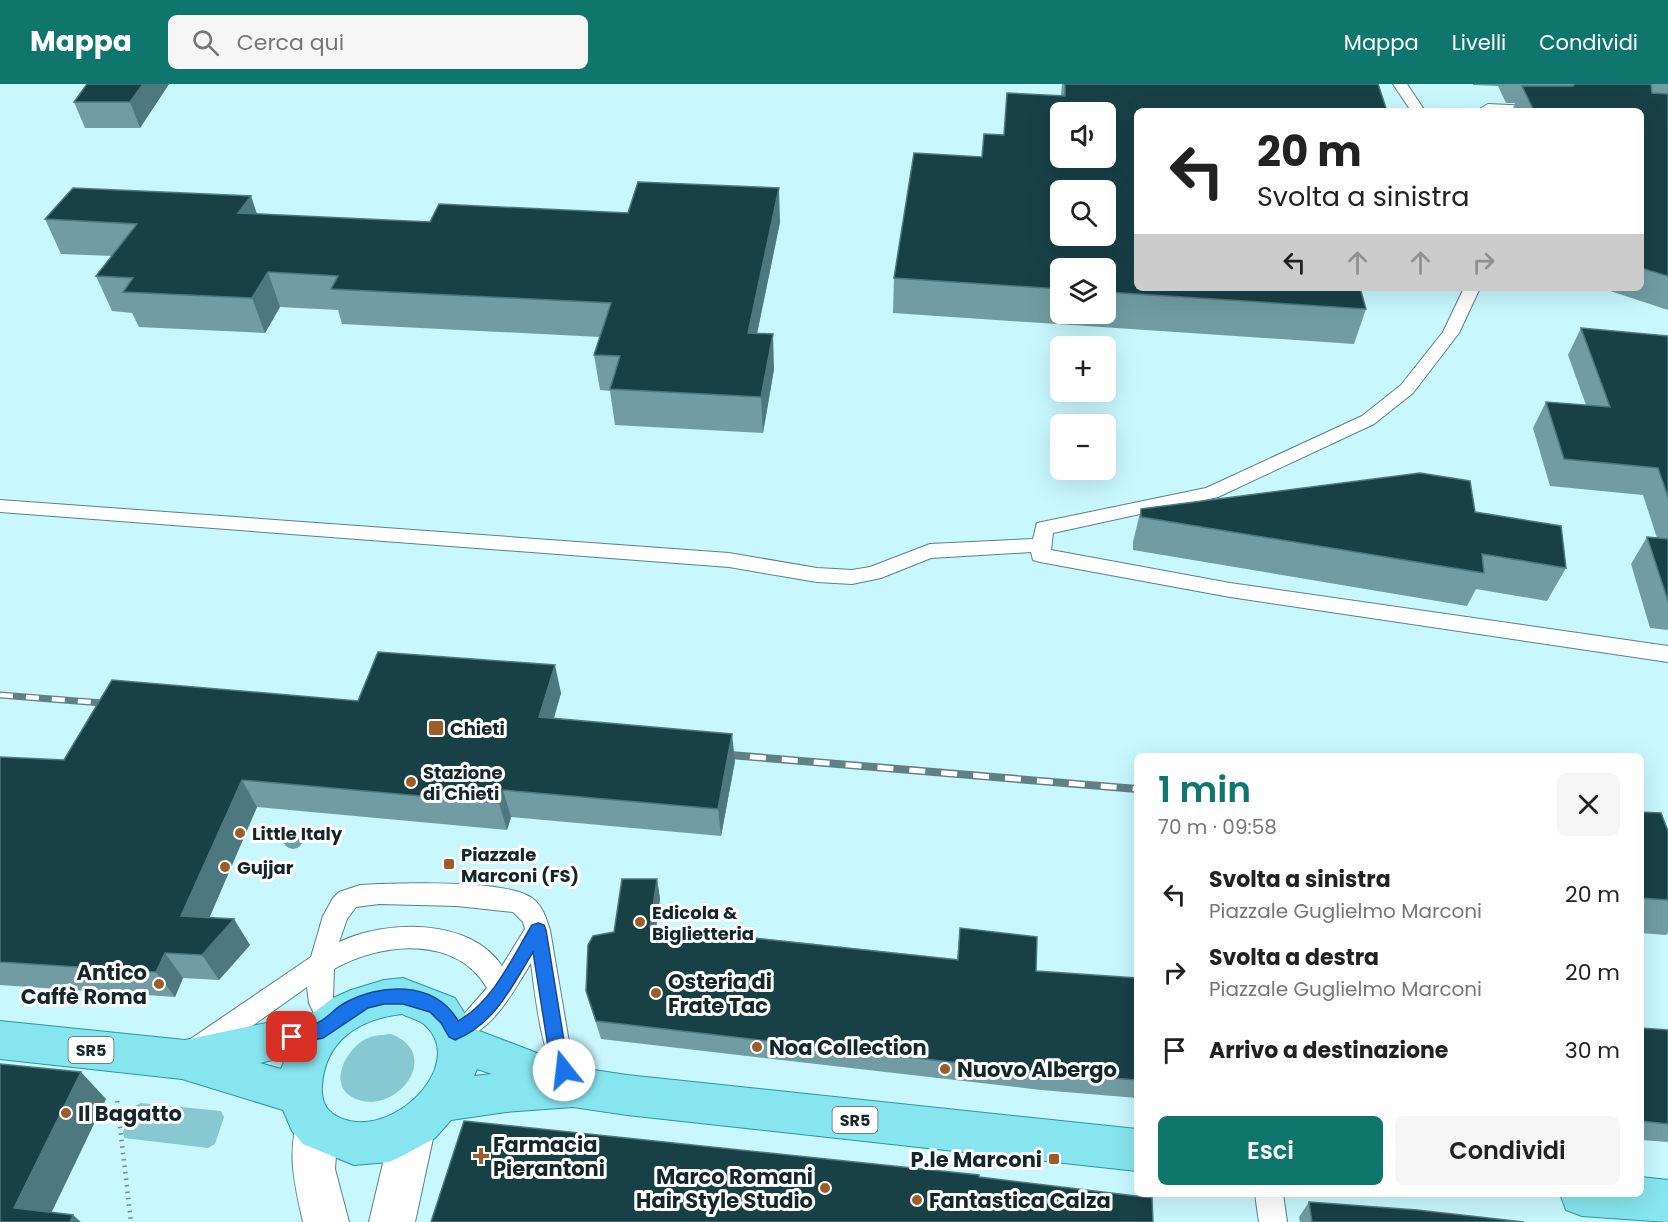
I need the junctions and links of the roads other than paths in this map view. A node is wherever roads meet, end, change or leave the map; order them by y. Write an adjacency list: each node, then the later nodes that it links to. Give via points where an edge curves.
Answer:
1 (1400, 84): 2 (lane)
2 (1416, 108)
3 (1471, 291): 5 (lane, via 1451,333 1407,389 1368,420 1211,493 1044,528)
4 (0, 506): 5 (lane, via 729,560 826,576 863,576 891,569 914,555 930,551)
5 (1042, 545): 6 (lane, via 1040,555 1230,590)
6 (1668, 654)
7 (538, 930): 8 (lane, via 532,914 518,903 361,894 339,907); 9 (lane); 14 (lane, via 557,1053)
8 (323, 960): 9 (lane, via 376,939 416,936 453,944 482,958); 10 (lane, via 320,998); 13 (lane)
9 (501, 989): 11 (lane)
10 (327, 1026): 11 (main road, SR5, via 365,1001 403,996 435,1007 447,1018); 13 (main road, SR5); 15 (main road, SR5, via 304,1061 300,1078)
11 (457, 1038): 14 (main road, SR5); 16 (main road, via 457,1073)
12 (0, 1040): 13 (main road, SR5)
13 (182, 1059): 15 (main road, SR5)
14 (573, 1087): 16 (main road, SR5, via 506,1092); 17 (main road, SR5)
15 (308, 1111): 16 (main road, SR5, via 331,1137 361,1143 393,1138); 21 (main road, via 313,1169)
16 (428, 1115): 22 (main road)
17 (1134, 1150)
18 (1269, 1197): 23 (lane)
19 (1614, 1197): 20 (main road)
20 (1668, 1202)
21 (326, 1222)
22 (392, 1222)
23 (1273, 1222)

